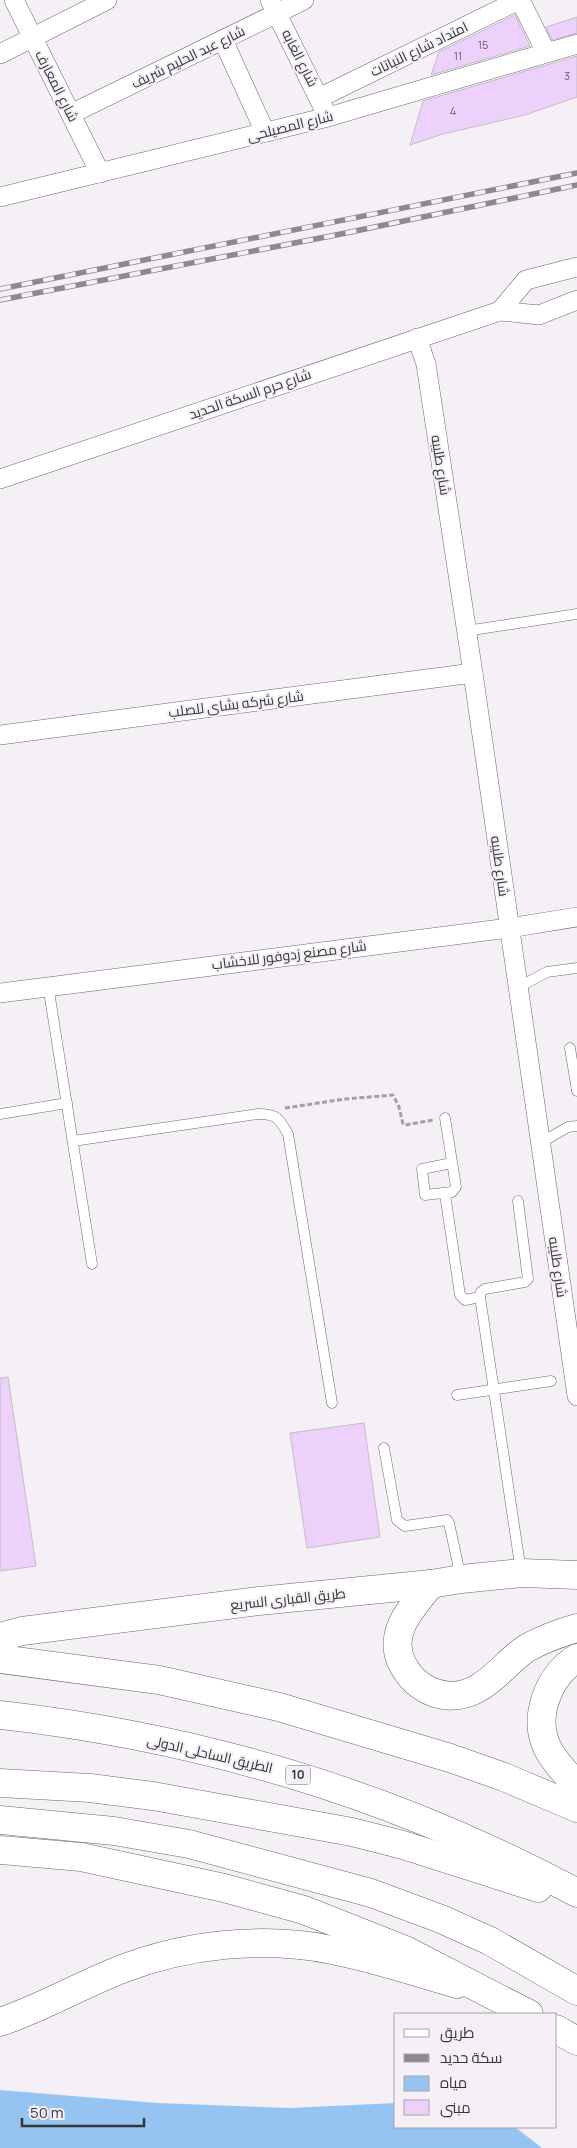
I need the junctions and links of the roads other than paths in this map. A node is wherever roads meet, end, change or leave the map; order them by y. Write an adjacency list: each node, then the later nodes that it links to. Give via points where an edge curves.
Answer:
1 (14, 0): 6 (street, شارع المعارف)
2 (107, 0): 6 (street)
3 (304, 0): 5 (street, شارع عبد الحليم شريف)
4 (519, 0): 9 (street); 11 (street, امتداد شارع النباتات)
5 (274, 7): 7 (street, شارع عبد الحليم شريف); 11 (street, شارع الغابه)
6 (33, 37): 10 (street); 12 (street, شارع المعارف)
7 (223, 40): 12 (street, شارع عبد الحليم شريف); 14 (street)
8 (577, 44): 9 (street, شارع المصيلحى)
9 (546, 52): 13 (street, شارع المصيلحى)
10 (0, 54)
11 (319, 98): 13 (street, شارع الغابه)
12 (71, 114): 15 (street, شارع المعارف)
13 (328, 117): 14 (street, شارع المصيلحى)
14 (265, 132): 15 (street, شارع المصيلحى)
15 (100, 173): 16 (street, شارع المصيلحى)
16 (0, 197)
17 (577, 267): 19 (street, via 526,280)
18 (577, 300): 19 (street, شارع حرم السكة الحديد, via 539,314)
19 (500, 311): 20 (street, شارع حرم السكة الحديد)
20 (417, 338): 21 (street, شارع حرم السكة الحديد); 23 (street, شارع طليبه, via 426,364)
21 (0, 478)
22 (577, 614): 23 (lane)
23 (466, 631): 24 (street, شارع طليبه)
24 (473, 674): 25 (street, شارع شركه بشاى للصلب); 27 (street, شارع طليبه)
25 (0, 735)
26 (577, 916): 27 (street, شارع مصنع زدوفور للاخشاب)
27 (509, 928): 29 (street, شارع مصنع زدوفور للاخشاب); 30 (street, شارع طليبه)
28 (577, 968): 30 (lane, via 547,972)
29 (48, 985): 31 (street, شارع مصنع زدوفور للاخشاب); 34 (lane)
30 (518, 988): 39 (street, شارع طليبه)
31 (0, 993)
32 (570, 1048): 33 (lane)
33 (577, 1091)
34 (67, 1103): 35 (lane); 38 (lane)
35 (0, 1114)
36 (445, 1118): 40 (lane)
37 (577, 1126): 39 (lane, via 568,1127)
38 (73, 1141): 43 (lane); 49 (lane, via 271,1114 280,1119 288,1134)
39 (540, 1143): 48 (street, شارع طليبه)
40 (452, 1163): 41 (lane, via 456,1187); 41 (lane, via 424,1168 421,1173 426,1195)
41 (445, 1194): 44 (lane, via 460,1295 466,1300)
42 (518, 1201): 44 (lane, via 528,1279 485,1289)
43 (92, 1264)
44 (480, 1297): 46 (lane)
45 (551, 1381): 46 (lane)
46 (494, 1390): 47 (lane); 51 (lane)
47 (457, 1395)
48 (577, 1396)
49 (332, 1403)
50 (384, 1448): 53 (lane, via 397,1520 405,1526 447,1520)
51 (522, 1573): 52 (main road, طريق القبارى السريع); 53 (main road, طريق القبارى السريع)
52 (577, 1575)
53 (461, 1579): 54 (main road, طريق القبارى السريع)
54 (432, 1584): 55 (main road, via 410,1609 401,1624 398,1640 399,1657 406,1672 418,1685 432,1693 466,1694 481,1687 527,1648); 56 (main road, طريق القبارى السريع, via 259,1601 22,1631)
55 (577, 1628)
56 (0, 1637)
57 (577, 1658): 61 (main road, via 563,1669 548,1692 542,1722 548,1750)
58 (0, 1660): 62 (main road, via 159,1680 279,1707 450,1758)
59 (0, 1715): 65 (main road, الطريق الساحلى الدولى / 10, via 107,1730 306,1777 434,1824 496,1851)
60 (0, 1783): 66 (main road, via 90,1788 153,1796 352,1832 460,1862)
61 (577, 1786)
62 (577, 1808)
63 (0, 1820): 67 (main road, via 114,1831 189,1844 371,1894 490,1941)
64 (0, 1850): 68 (main road, via 81,1857 224,1888 304,1910 406,1950)
65 (577, 1893)
66 (577, 1903)
67 (577, 1991)
68 (491, 1994): 69 (main road); 70 (main road, via 330,1949 240,1944 151,1959)
69 (527, 2013)
70 (0, 2022)
71 (557, 2030): 72 (main road)
72 (577, 2040)

